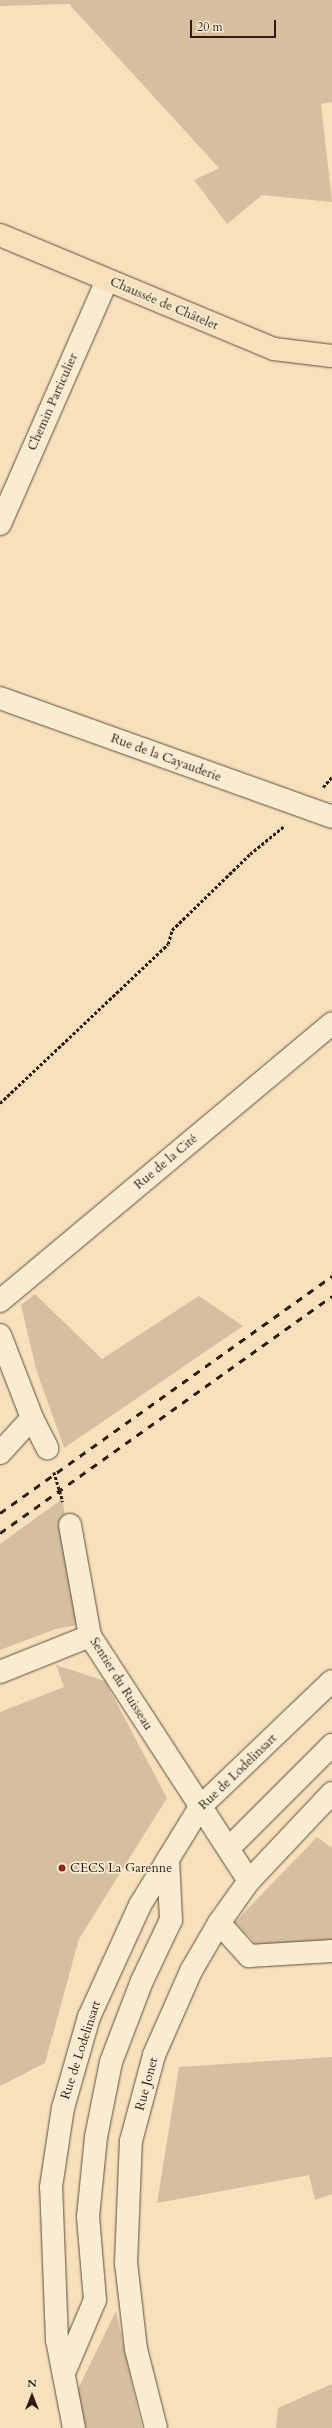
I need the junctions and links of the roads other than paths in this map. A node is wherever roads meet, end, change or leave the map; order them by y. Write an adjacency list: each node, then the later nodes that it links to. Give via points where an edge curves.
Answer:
1 (0, 235): 2 (main road, Chaussée de Châtelet)
2 (107, 280): 3 (main road, Chaussée de Châtelet, via 274,349); 4 (street, Chemin Particulier)
3 (332, 356)
4 (0, 524)
5 (0, 698): 6 (street, Rue de la Cayauderie)
6 (332, 817)
7 (332, 1023): 8 (street, Rue de la Cité)
8 (0, 1301)
9 (0, 1335): 10 (street)
10 (32, 1418): 11 (street); 12 (street)
11 (46, 1448)
12 (0, 1453)
13 (70, 1525): 14 (street, Sentier du Ruisseau)
14 (90, 1636): 15 (street); 19 (street, Sentier du Ruisseau)
15 (0, 1672)
16 (332, 1681): 19 (street, Rue de Lodelinsart)
17 (332, 1745): 20 (street)
18 (332, 1793): 22 (street, Rue Jonet)
19 (200, 1807): 20 (street, Sentier du Ruisseau); 21 (street, Rue de Lodelinsart)
20 (229, 1848): 22 (street, Sentier du Ruisseau)
21 (168, 1859): 25 (street, via 171,1920 142,1981 111,2062 96,2137 88,2217 95,2300); 25 (street, Rue de Lodelinsart, via 140,1904 89,2017 63,2108 51,2187 57,2340)
22 (249, 1881): 23 (street, Rue Jonet)
23 (219, 1923): 24 (street, via 249,1956); 27 (street, Rue Jonet, via 190,1971 154,2054 131,2140 126,2263 136,2349)
24 (332, 1951)
25 (64, 2373): 26 (street, Rue de Lodelinsart)
26 (74, 2428)
27 (156, 2428)

